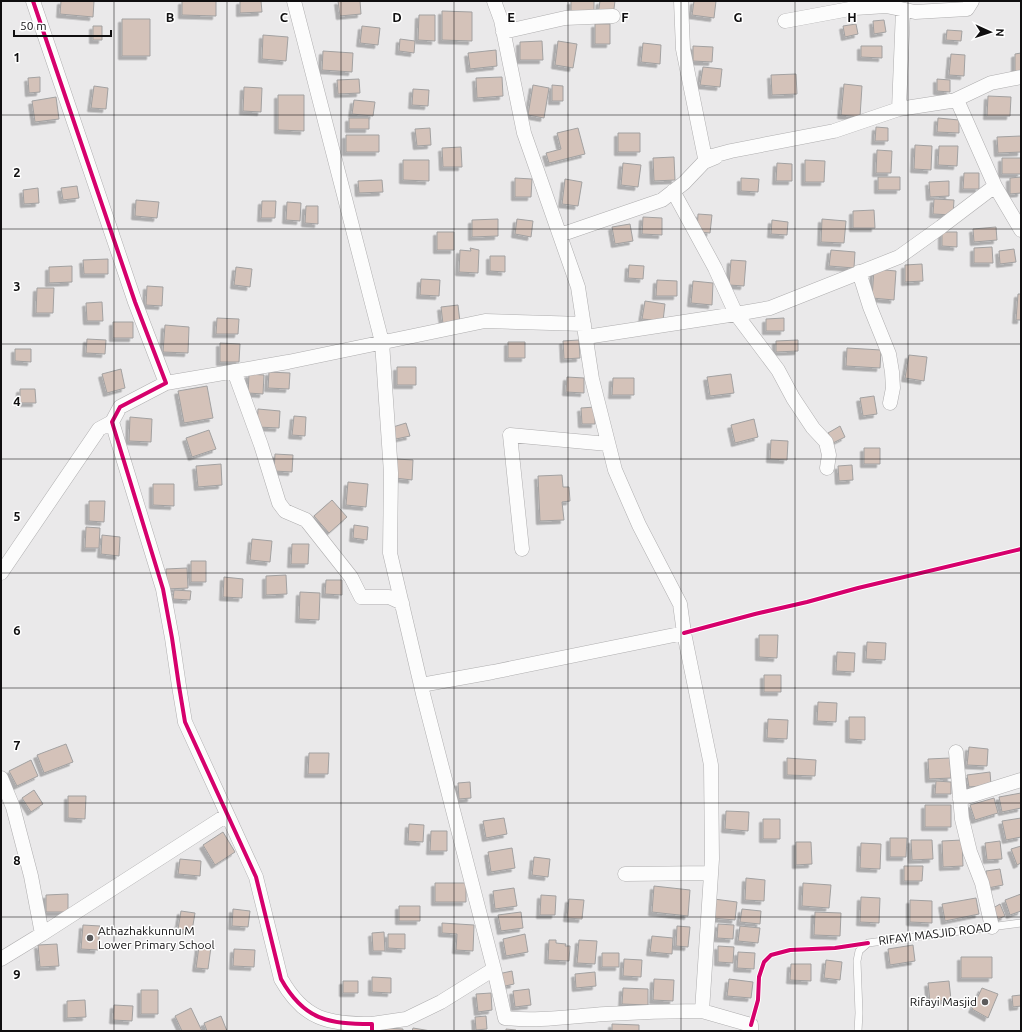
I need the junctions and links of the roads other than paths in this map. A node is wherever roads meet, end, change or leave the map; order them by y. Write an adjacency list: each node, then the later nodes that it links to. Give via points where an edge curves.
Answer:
1 (33, 1): 23 (street, via 135,302)
2 (294, 1): 21 (street)
3 (494, 1): 9 (street)
4 (681, 1): 13 (street, via 684,49 705,158)
5 (972, 1): 6 (street, via 968,9 915,12)
6 (903, 10): 8 (street, via 886,6 855,8); 12 (street)
7 (613, 16): 9 (street, via 566,18)
8 (785, 21)
9 (503, 32): 17 (street, via 524,133)
10 (1021, 77): 11 (street, via 991,83)
11 (953, 101): 12 (street); 14 (street, via 957,100)
12 (899, 109): 13 (street, via 834,131)
13 (731, 151): 15 (street, via 704,162)
14 (995, 186): 16 (street); 18 (street, via 899,256)
15 (673, 191): 17 (street, via 662,200); 19 (street, via 715,268)
16 (1021, 230)
17 (560, 235): 20 (street, via 578,287)
18 (859, 272): 19 (street, via 770,308); 24 (street, via 889,354 893,388)
19 (736, 314): 20 (street); 27 (street, via 778,370 813,428 826,442 829,456)
20 (585, 330): 21 (street, via 485,321); 26 (street, via 592,379)
21 (382, 342): 22 (street); 30 (street, via 391,473 390,554)
22 (234, 371): 23 (street); 30 (street, via 261,444 279,504 285,511 306,520 351,577 361,597 389,597)
23 (166, 383): 25 (street, via 120,407)
24 (890, 404)
25 (112, 422): 29 (street, via 99,429); 37 (street, via 164,589 185,722)
26 (608, 444): 28 (street, via 510,435); 31 (street, via 615,470 639,525 680,604)
27 (827, 468)
28 (522, 549)
29 (1, 573)
30 (402, 603): 32 (street)
31 (684, 633): 32 (street); 38 (street, via 711,765)
32 (421, 685): 44 (street)
33 (956, 752): 36 (street)
34 (1, 778): 42 (street, via 13,807 31,876)
35 (1021, 780): 36 (street)
36 (960, 798): 41 (street, via 970,852 982,883)
37 (228, 815): 42 (street); 47 (street, via 256,877 281,979 287,991 294,1000 316,1016 345,1024)
38 (711, 873): 39 (street); 45 (street)
39 (625, 874)
40 (1021, 923): 41 (lane, RIFAYI MASJID ROAD)
41 (992, 927): 49 (lane, RIFAYI MASJID ROAD, via 868,943 859,951 857,961)
42 (42, 934): 43 (street)
43 (1, 959)
44 (494, 969): 46 (street, via 505,1018); 47 (street, via 441,1002 406,1019)
45 (702, 1010): 46 (street, via 606,1014); 48 (street, via 751,1025)
46 (542, 1025)
47 (372, 1027)
48 (751, 1031)
49 (858, 1031)

